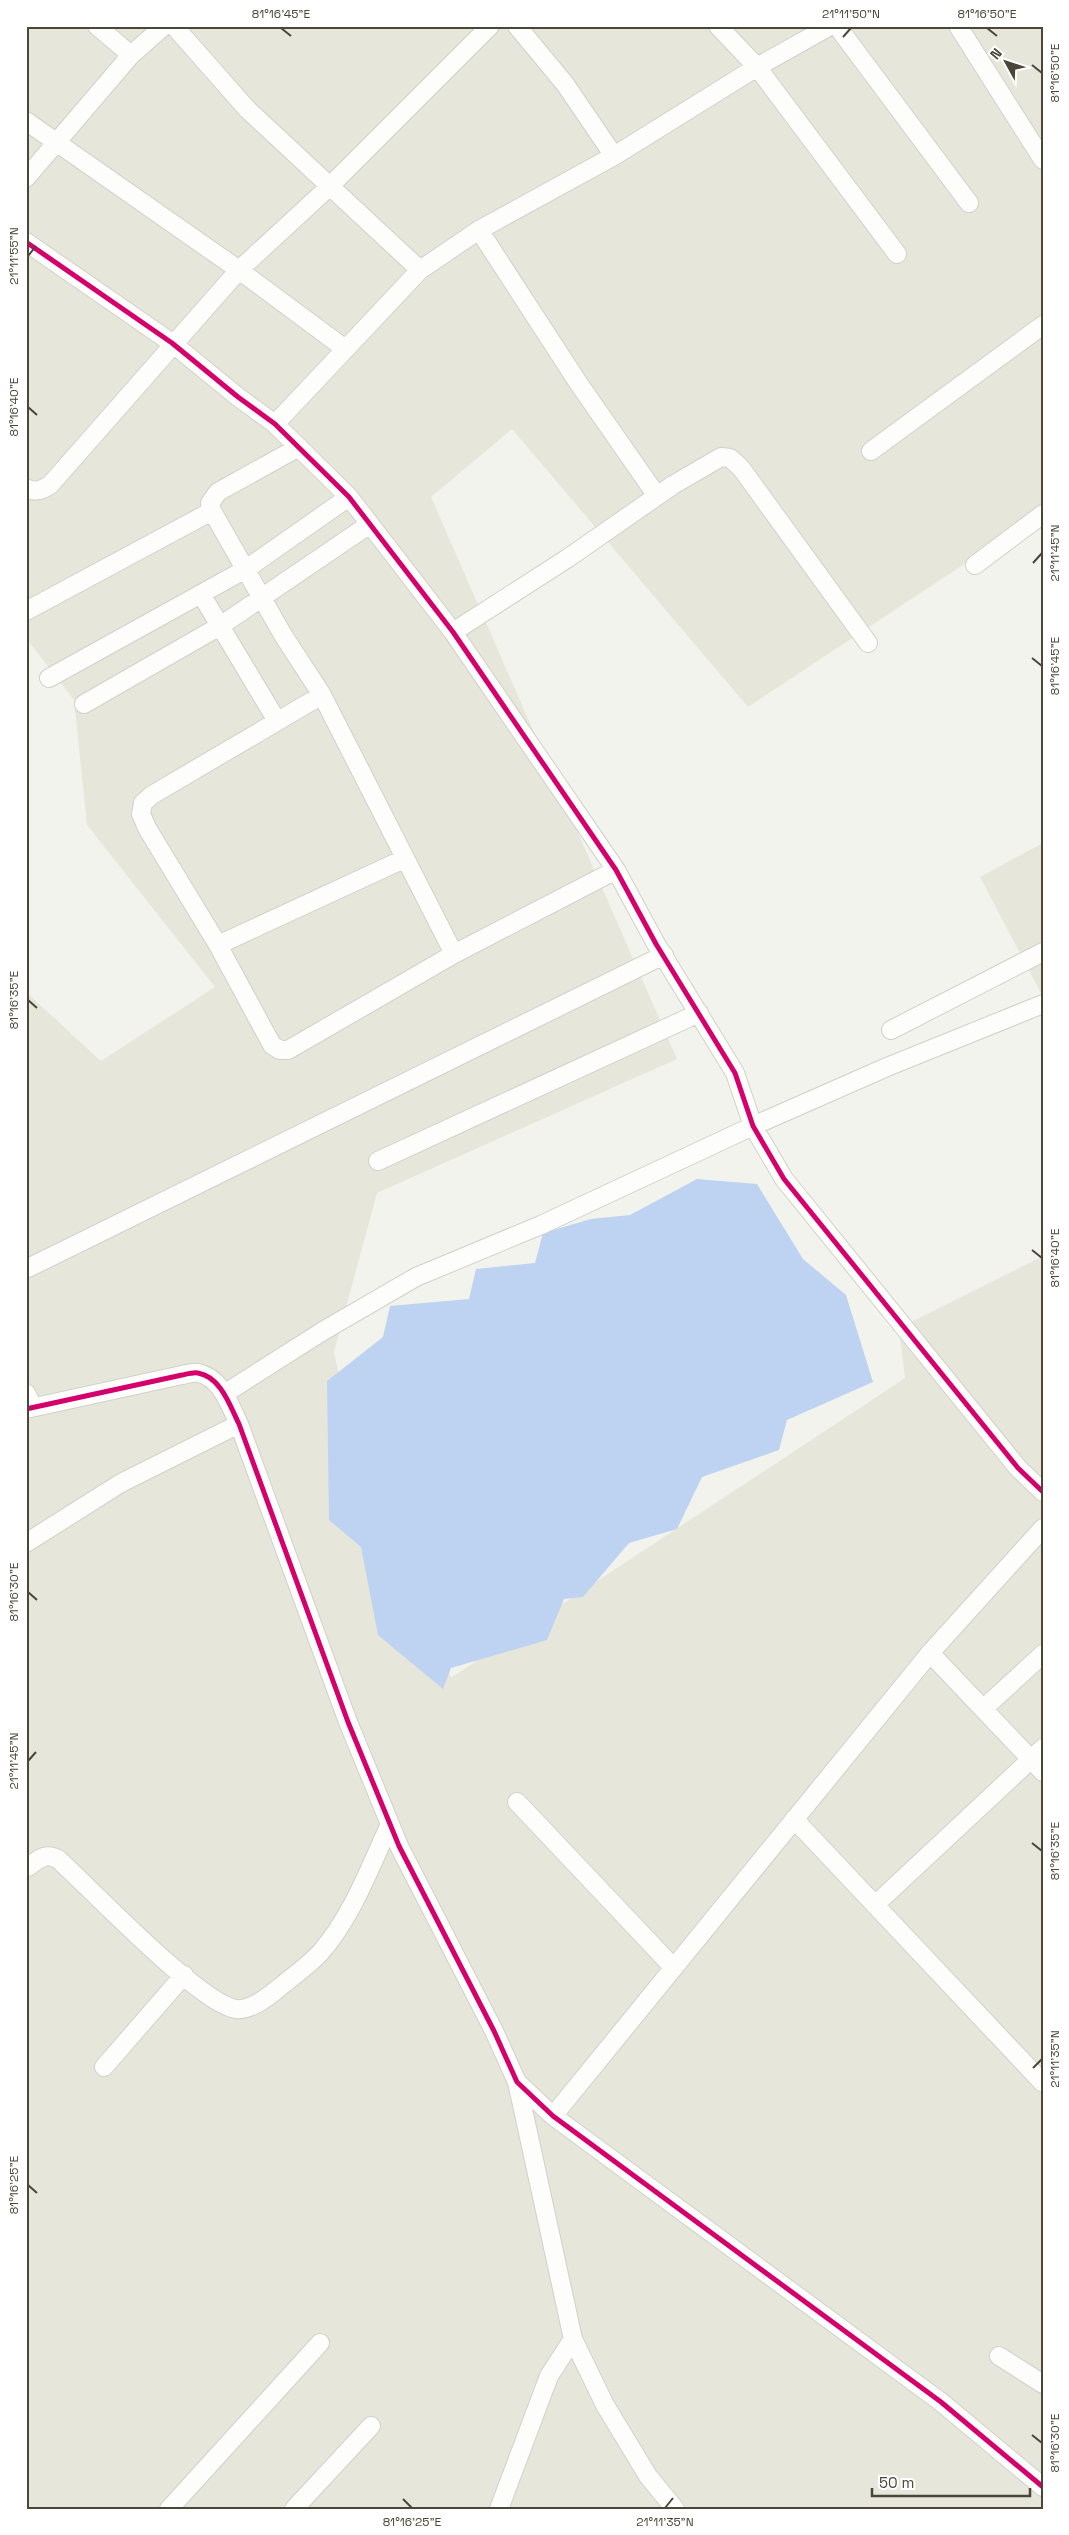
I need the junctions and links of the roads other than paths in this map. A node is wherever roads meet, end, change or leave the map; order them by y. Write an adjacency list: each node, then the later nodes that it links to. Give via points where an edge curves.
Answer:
1 (97, 26): 10 (street)
2 (164, 26): 10 (street)
3 (174, 26): 17 (street, via 247,108)
4 (490, 26): 17 (street)
5 (517, 26): 14 (street, via 565,84)
6 (718, 26): 11 (street)
7 (830, 26): 11 (street)
8 (837, 26): 18 (street)
9 (958, 26): 15 (street)
10 (131, 55): 13 (street)
11 (757, 67): 14 (street); 21 (street)
12 (26, 121): 13 (street)
13 (55, 142): 16 (street); 22 (street)
14 (614, 156): 19 (street)
15 (1043, 160)
16 (26, 178)
17 (329, 187): 22 (street); 23 (street)
18 (969, 203)
19 (479, 230): 23 (street); 30 (street)
20 (26, 242): 25 (street)
21 (897, 254)
22 (239, 270): 25 (street); 26 (street)
23 (420, 270): 26 (street)
24 (1043, 326): 28 (street)
25 (172, 343): 27 (street); 29 (street, via 50,485 40,490)
26 (344, 348): 27 (street)
27 (286, 435): 31 (street); 32 (street, via 218,492 210,503)
28 (871, 452)
29 (26, 488)
30 (656, 496): 41 (street, via 568,558); 42 (street, via 712,461 730,458 741,468)
31 (349, 497): 34 (street); 36 (street)
32 (212, 510): 36 (street); 39 (street)
33 (1043, 514): 35 (street)
34 (370, 524): 38 (street); 41 (street)
35 (975, 565)
36 (246, 568): 37 (street); 38 (street)
37 (201, 594): 40 (street); 43 (street)
38 (263, 599): 40 (street); 44 (street)
39 (26, 611)
40 (220, 626): 45 (street); 46 (street)
41 (453, 632): 48 (street)
42 (868, 643)
43 (49, 678)
44 (322, 695): 46 (street); 47 (street)
45 (84, 704)
46 (277, 721): 49 (street, via 143,803 142,814 147,828)
47 (404, 859): 49 (street); 52 (street)
48 (616, 870): 50 (street); 52 (street)
49 (218, 945): 52 (street, via 266,1038 280,1050 288,1050)
50 (660, 950): 54 (street); 58 (street)
51 (1043, 952): 55 (street)
52 (454, 954)
53 (1043, 1004): 56 (street, via 886,1067)
54 (699, 1013): 56 (street, via 735,1073); 57 (street)
55 (891, 1030)
56 (753, 1126): 59 (street, via 541,1225 416,1278 323,1331); 62 (street, via 784,1179 1018,1468)
57 (378, 1161)
58 (26, 1269)
59 (224, 1394): 60 (street, via 213,1381 198,1373); 61 (street)
60 (28, 1403)
61 (239, 1424): 64 (street, via 121,1483); 72 (street, via 348,1722)
62 (1043, 1492)
63 (1043, 1528): 65 (street)
64 (26, 1543)
65 (930, 1653): 67 (street); 71 (street)
66 (1043, 1654): 67 (street)
67 (983, 1708): 68 (street)
68 (1036, 1753): 69 (street); 74 (street)
69 (1043, 1772)
70 (517, 1802): 75 (street)
71 (794, 1818): 74 (street); 75 (street)
72 (390, 1824): 76 (street, via 335,1933 310,1962 271,1994 248,2008 237,2009 211,1997); 78 (street)
73 (28, 1867): 76 (street, via 44,1856 58,1859)
74 (876, 1904): 79 (street)
75 (673, 1966): 80 (street)
76 (184, 1975): 77 (street)
77 (104, 2067)
78 (517, 2082): 80 (street); 81 (street)
79 (1043, 2083)
80 (553, 2116): 86 (street, via 941,2402)
81 (573, 2339): 89 (street, via 549,2376); 90 (street, via 606,2405 648,2476)
82 (320, 2343): 87 (street)
83 (999, 2356): 84 (street)
84 (1043, 2384)
85 (371, 2426): 88 (street)
86 (1043, 2487)
87 (168, 2509)
88 (294, 2509)
89 (499, 2509)
90 (675, 2509)

